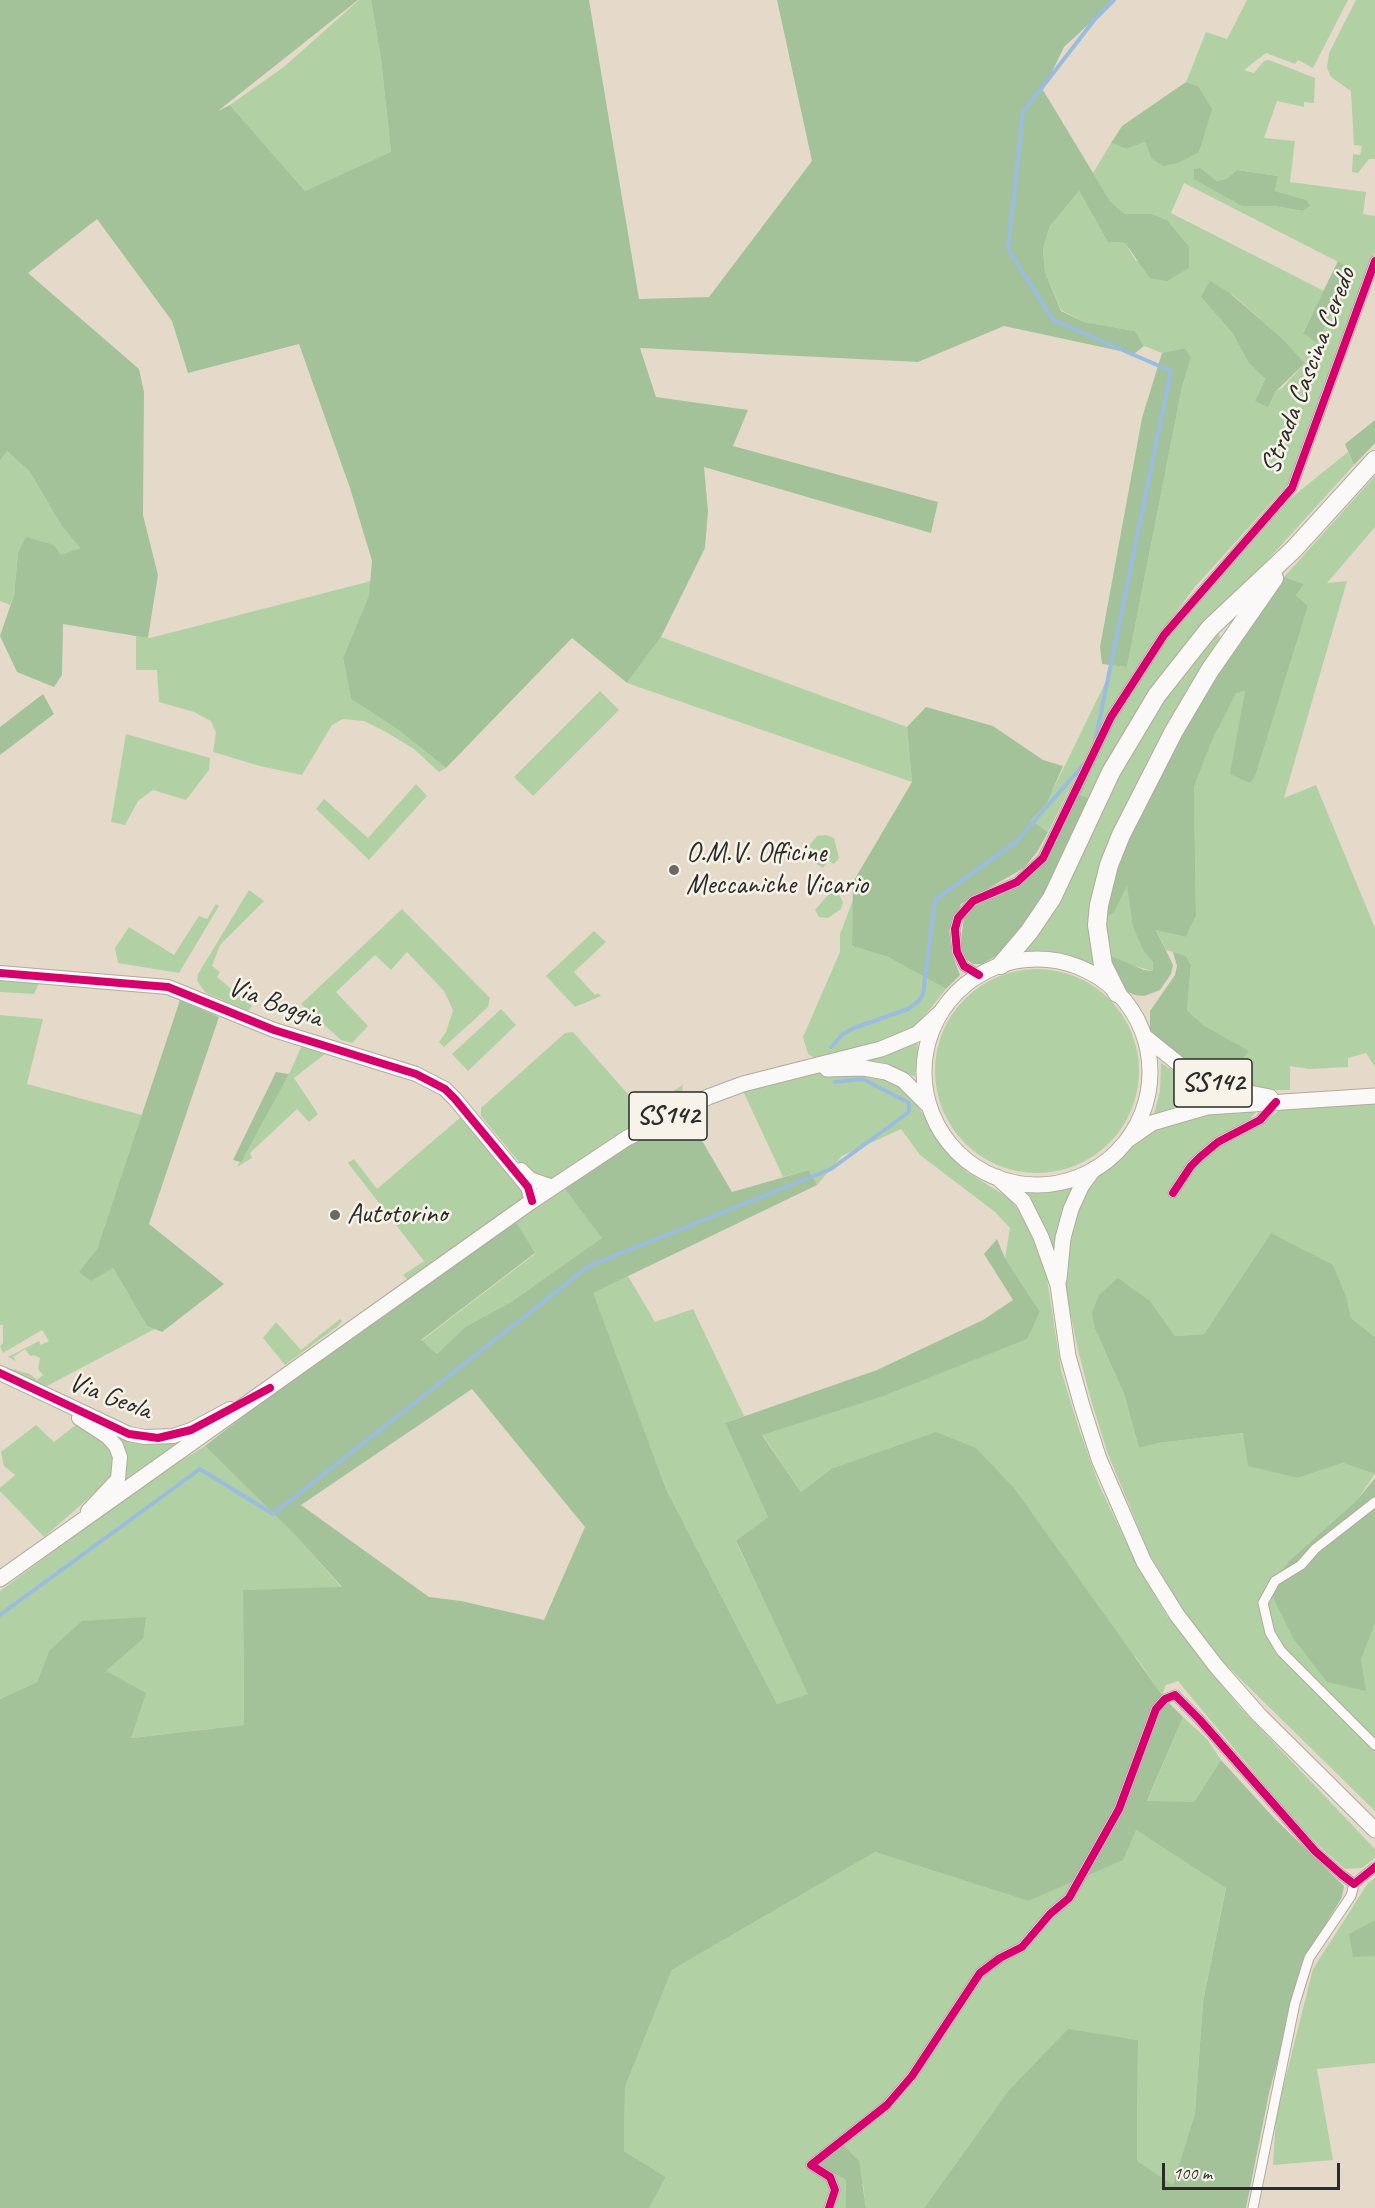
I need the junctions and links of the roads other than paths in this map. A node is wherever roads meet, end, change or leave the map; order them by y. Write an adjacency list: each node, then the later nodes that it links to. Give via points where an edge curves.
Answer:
1 (1375, 261): 6 (street, Strada Cascina Ceredo, via 1292,488 1164,635 1111,717 1043,858 1017,882 973,901 958,918 957,952 964,966)
2 (1375, 460): 3 (highway)
3 (1294, 549): 4 (highway, via 1210,628 1157,695 1111,772 1052,898); 7 (highway, via 1210,670 1121,835 1099,905 1097,925 1103,965)
4 (1001, 965): 6 (main road); 7 (main road, via 1031,959 1064,963 1097,977)
5 (0, 973): 16 (street, Via Boggia, via 168,987 274,1030 416,1074 445,1089)
6 (979, 975): 8 (main road, via 958,991)
7 (1117, 993): 9 (main road)
8 (942, 1011): 10 (main road, SS142, via 917,1034 881,1048); 14 (main road, via 931,1032 925,1057)
9 (1144, 1036): 12 (main road, SS142, via 1185,1070 1211,1082); 15 (main road, via 1149,1086 1142,1111)
10 (785, 1072): 14 (main road, SS142, via 838,1068 886,1072 903,1080); 19 (main road, SS142, via 734,1087 679,1110 627,1138)
11 (1375, 1096): 12 (main road, SS142)
12 (1294, 1101): 13 (main road, SS142)
13 (1276, 1102): 15 (main road, SS142, via 1187,1112 1152,1124); 20 (street, via 1260,1120 1218,1142 1200,1157)
14 (930, 1107): 18 (main road, via 956,1150)
15 (1124, 1143): 17 (main road)
16 (502, 1153): 19 (street, Via Boggia, via 530,1179); 21 (street, Via Boggia, via 528,1187)
17 (1095, 1168): 18 (main road, via 1049,1184); 22 (main road, via 1071,1209)
18 (997, 1177): 22 (main road, via 1023,1201)
19 (553, 1187): 21 (main road, SS142)
20 (1173, 1193)
21 (532, 1201): 24 (main road, SS142)
22 (1058, 1285): 30 (main road, via 1068,1356 1082,1406 1099,1459 1144,1562 1215,1666)
23 (0, 1373): 25 (street, Via Geola)
24 (270, 1388): 25 (street, Via Geola, via 191,1430 158,1438 129,1434); 27 (main road, SS142)
25 (36, 1391): 27 (street, Via Geola, via 108,1437 120,1457 118,1479)
26 (1375, 1502): 29 (street, via 1315,1549 1301,1565 1275,1581 1263,1603 1270,1633 1281,1651)
27 (68, 1530): 28 (main road, SS142)
28 (0, 1579)
29 (1375, 1745)
30 (1375, 1830)
31 (1375, 1867): 32 (street)
32 (1354, 1884): 33 (street, via 1316,1851 1175,1695 1165,1699 1156,1709 1119,1809 1069,1898 1022,1947 980,1973 912,2076 887,2105 811,2165 830,2177 835,2190); 34 (street, via 1351,1896 1309,1958 1295,2003)
33 (829, 2208)
34 (1253, 2208)

